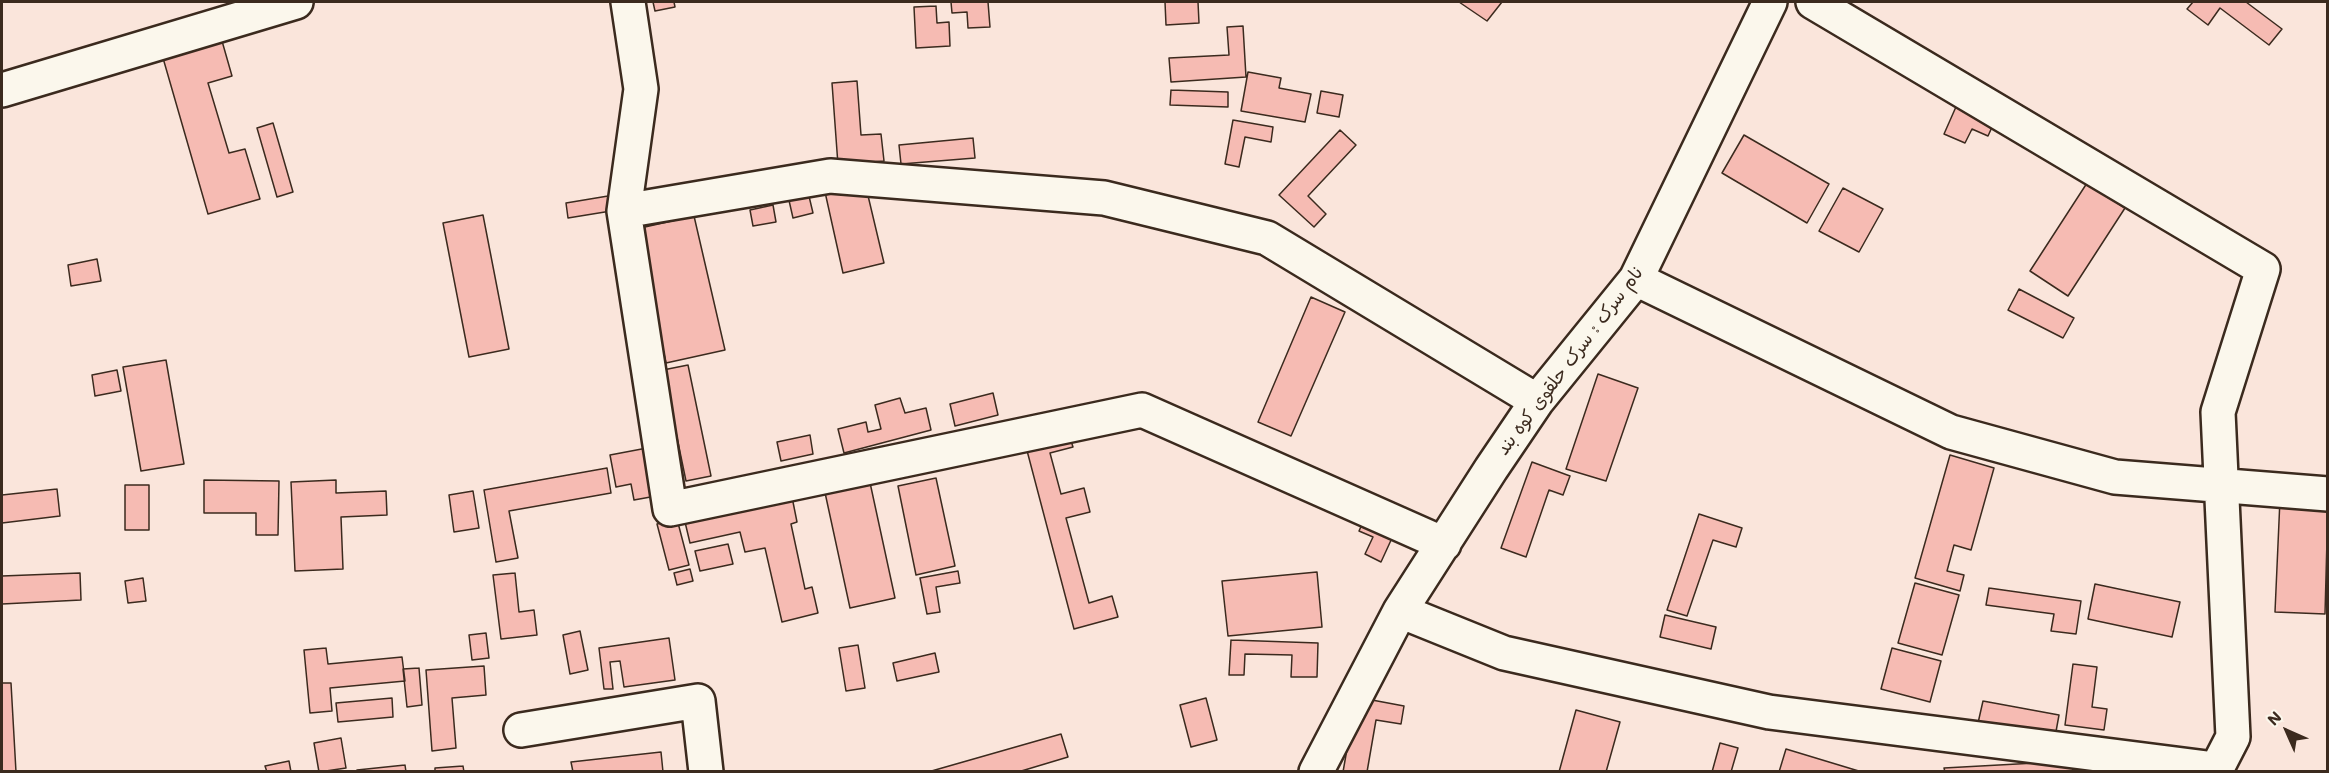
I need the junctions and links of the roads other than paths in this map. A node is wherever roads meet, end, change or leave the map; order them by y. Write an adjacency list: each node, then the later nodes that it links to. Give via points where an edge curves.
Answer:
1 (297, 2): 5 (street)
2 (628, 2): 6 (street, via 641,89)
3 (1770, 2): 7 (street, نام سرک : سرک حلقوی کوه بند)
4 (1813, 2): 9 (street, via 2263,269 2218,412)
5 (2, 90)
6 (624, 212): 8 (street, via 830,176 1104,198 1267,238); 11 (street, via 670,509 1142,410)
7 (1636, 279): 8 (street, نام سرک : سرک حلقوی کوه بند); 9 (street, via 1950,432 2115,477)
8 (1537, 401): 11 (street, نام سرک : سرک حلقوی کوه بند)
9 (2222, 485): 10 (street); 14 (street, via 2233,737)
10 (2328, 494)
11 (1444, 544): 12 (street, نام سرک : سرک حلقوی کوه بند)
12 (1400, 611): 14 (street, via 1504,654 1769,712); 16 (street, نام سرک : سرک حلقوی کوه بند)
13 (521, 730): 15 (street, via 698,701)
14 (2215, 770)
15 (706, 771)
16 (1316, 771)

